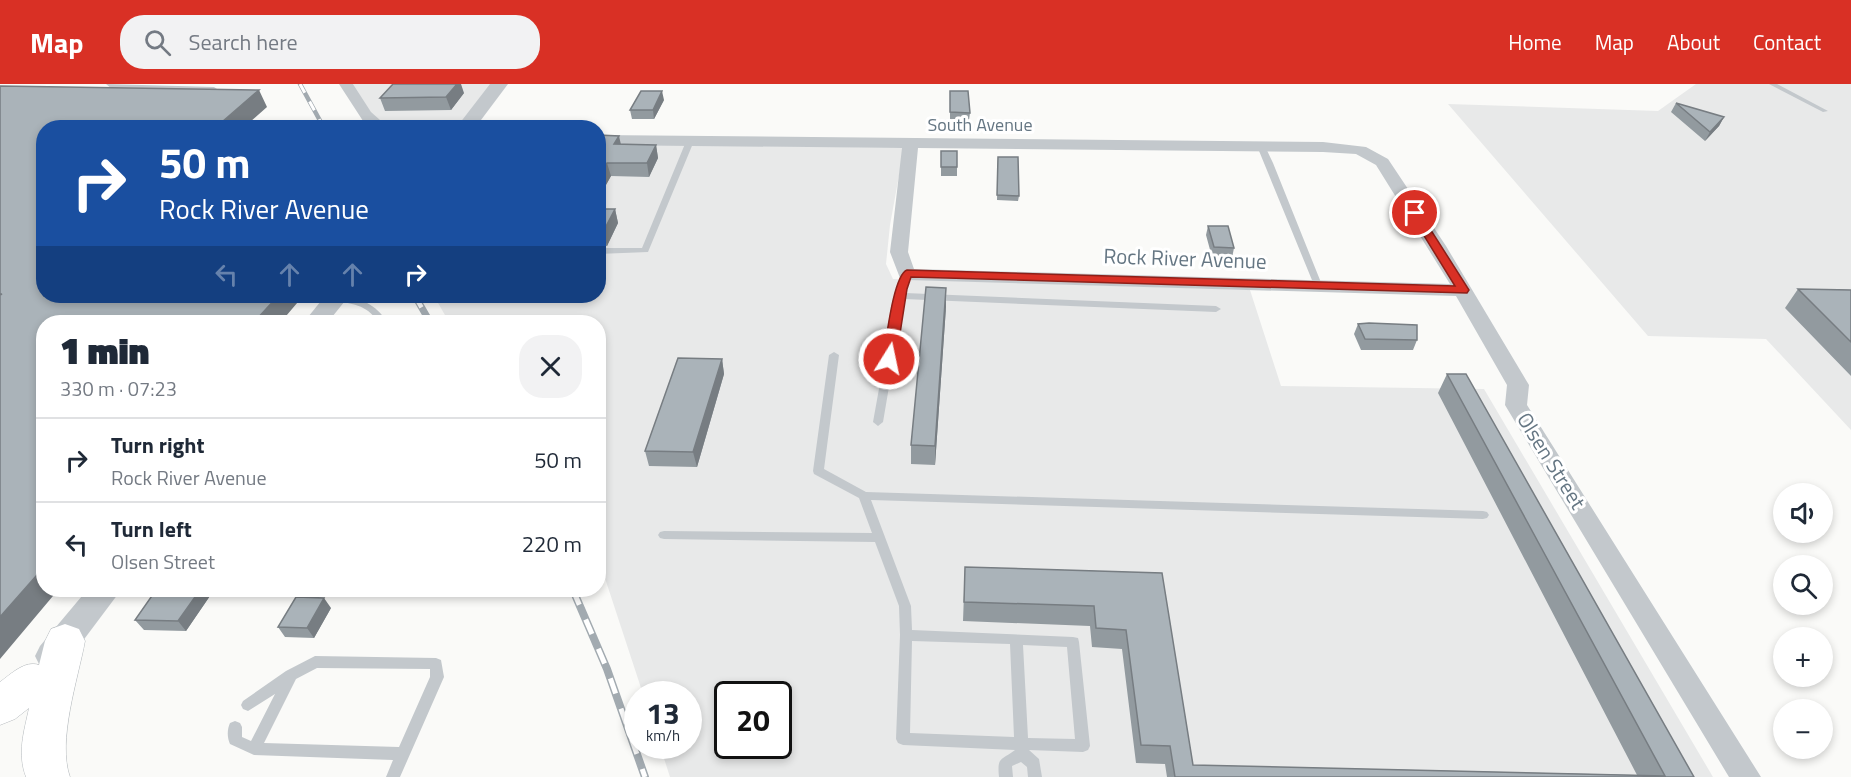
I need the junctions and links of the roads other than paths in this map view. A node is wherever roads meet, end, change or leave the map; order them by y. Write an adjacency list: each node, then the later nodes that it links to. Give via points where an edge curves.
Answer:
1 (109, 84): 5 (lane)
2 (346, 84): 7 (street)
3 (499, 84): 8 (street)
4 (1772, 84): 6 (lane)
5 (214, 89)
6 (1825, 111)
7 (370, 120)
8 (471, 120)
9 (606, 140): 10 (street, South Avenue)
10 (690, 141): 11 (street, South Avenue); 14 (lane, via 645,250)
11 (910, 144): 12 (street, South Avenue); 15 (street, via 899,252)
12 (1261, 147): 13 (street, South Avenue); 16 (lane)
13 (1360, 150): 17 (street, Olsen Street, via 1382,162)
14 (606, 251)
15 (907, 274): 16 (street, Rock River Avenue); 18 (lane)
16 (1318, 285): 17 (street, Rock River Avenue)
17 (1463, 290): 47 (street, Olsen Street, via 1518,385 1516,405)
18 (900, 296): 21 (lane); 25 (lane)
19 (331, 303): 22 (street)
20 (364, 303): 23 (lane)
21 (1216, 309)
22 (321, 315)
23 (378, 315)
24 (834, 355): 26 (lane, via 818,471)
25 (878, 422)
26 (864, 496): 27 (lane); 29 (lane)
27 (1483, 515)
28 (664, 535): 29 (lane)
29 (880, 538): 31 (lane, via 905,606)
30 (99, 597): 33 (street)
31 (906, 635): 32 (lane); 41 (lane, via 903,739)
32 (1016, 639): 41 (lane); 41 (lane, via 1073,642 1083,746)
33 (64, 641): 35 (street); 43 (main road, via 43,742)
34 (291, 675): 36 (lane); 40 (lane); 42 (lane, via 315,662 436,664 437,677)
35 (33, 681): 37 (main road); 38 (street)
36 (248, 705)
37 (0, 706)
38 (0, 724)
39 (235, 727): 40 (lane, via 235,740)
40 (254, 748): 42 (lane)
41 (1022, 749): 45 (lane, via 1005,763); 46 (lane, via 1034,764)
42 (403, 754): 44 (lane)
43 (48, 777)
44 (393, 777)
45 (1006, 777)
46 (1035, 777)
47 (1746, 777)

